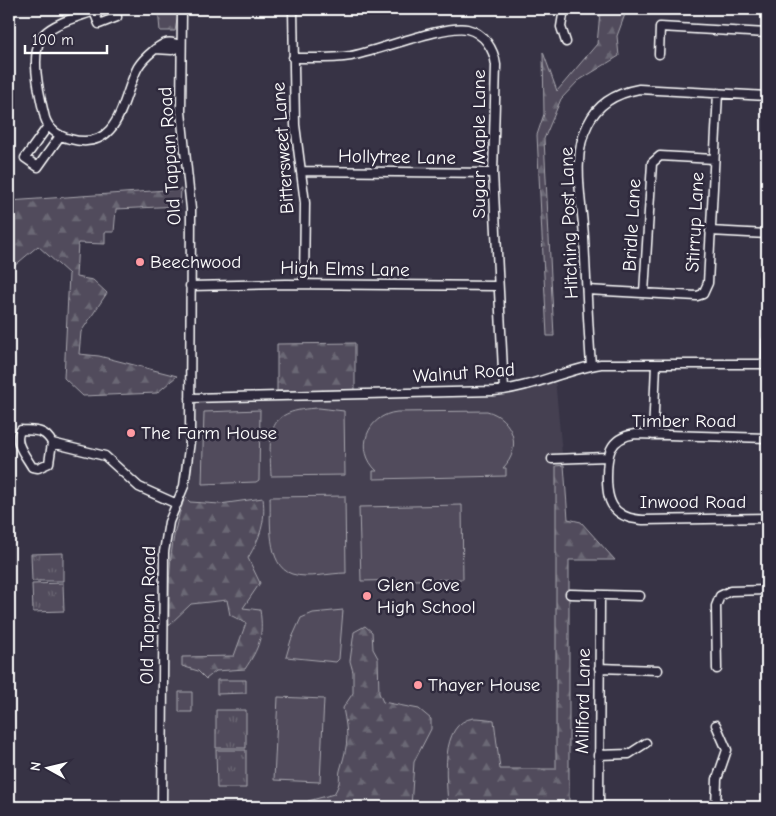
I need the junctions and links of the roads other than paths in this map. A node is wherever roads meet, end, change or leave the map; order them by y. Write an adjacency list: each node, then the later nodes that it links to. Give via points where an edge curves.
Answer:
1 (114, 9): 5 (street, via 117,17 99,24)
2 (182, 9): 8 (street, Old Tappan Road)
3 (293, 9): 10 (street, Bittersweet Lane)
4 (564, 9): 7 (street, via 561,27)
5 (94, 10): 13 (street, via 44,34 36,49)
6 (767, 33): 9 (street, via 660,27)
7 (566, 42)
8 (181, 46): 14 (street, via 172,50 155,50 138,67 122,112 108,131 85,141); 21 (street, Old Tappan Road, via 182,134 191,209)
9 (658, 54)
10 (293, 58): 16 (street, Bittersweet Lane, via 295,125); 17 (street, Sugar Maple Lane, via 351,56 451,29 475,32 487,42 495,58)
11 (718, 93): 12 (street, Hitching Post Lane); 15 (street, Stirrup Lane); 23 (street, Hitching Post Lane, via 652,89 628,91 608,100 591,118 582,137 580,172)
12 (767, 96)
13 (48, 126): 14 (street); 14 (street, via 25,158 38,168)
14 (60, 136)
15 (714, 159): 18 (street, Stirrup Lane); 24 (street, Bridle Lane, via 660,156 652,163)
16 (301, 171): 17 (street, Hollytree Lane); 20 (street, Bittersweet Lane, via 305,203)
17 (493, 173): 22 (street, Sugar Maple Lane)
18 (710, 231): 19 (street); 24 (street, Stirrup Lane, via 708,283 703,294)
19 (767, 234)
20 (304, 284): 21 (street, High Elms Lane); 22 (street, High Elms Lane)
21 (190, 286): 30 (street, Old Tappan Road)
22 (498, 286): 29 (street, Sugar Maple Lane)
23 (586, 290): 24 (street, Stirrup Lane); 28 (street, Hitching Post Lane)
24 (644, 293)
25 (767, 340): 27 (street)
26 (656, 364): 27 (street, Walnut Road); 28 (street, Walnut Road); 31 (street)
27 (767, 364)
28 (591, 366): 29 (street, Walnut Road)
29 (504, 390): 30 (street, Walnut Road)
30 (190, 398): 36 (street, Old Tappan Road, via 188,467)
31 (653, 435): 32 (street, Timber Road); 34 (street, Timber Road, via 623,437 612,446)
32 (767, 438)
33 (52, 443): 33 (street, via 42,431 22,430 18,434 17,440 32,467 38,468 49,462); 36 (street, via 105,456 139,487)
34 (607, 458): 35 (street); 37 (street, Inwood Road, via 609,499 625,517 643,520)
35 (552, 459)
36 (177, 504): 48 (street, Old Tappan Road, via 167,528 164,552)
37 (767, 518)
38 (767, 590): 43 (street, via 730,590 720,596 716,606)
39 (570, 594): 40 (street)
40 (600, 595): 41 (street); 42 (street, Millford Lane)
41 (640, 596)
42 (599, 668): 44 (street); 47 (street, Millford Lane)
43 (717, 669)
44 (658, 670)
45 (716, 725): 50 (street, via 727,750 717,779)
46 (646, 743): 47 (street, via 629,754)
47 (598, 755): 49 (street, Millford Lane)
48 (162, 807)
49 (599, 807)
50 (716, 807)

